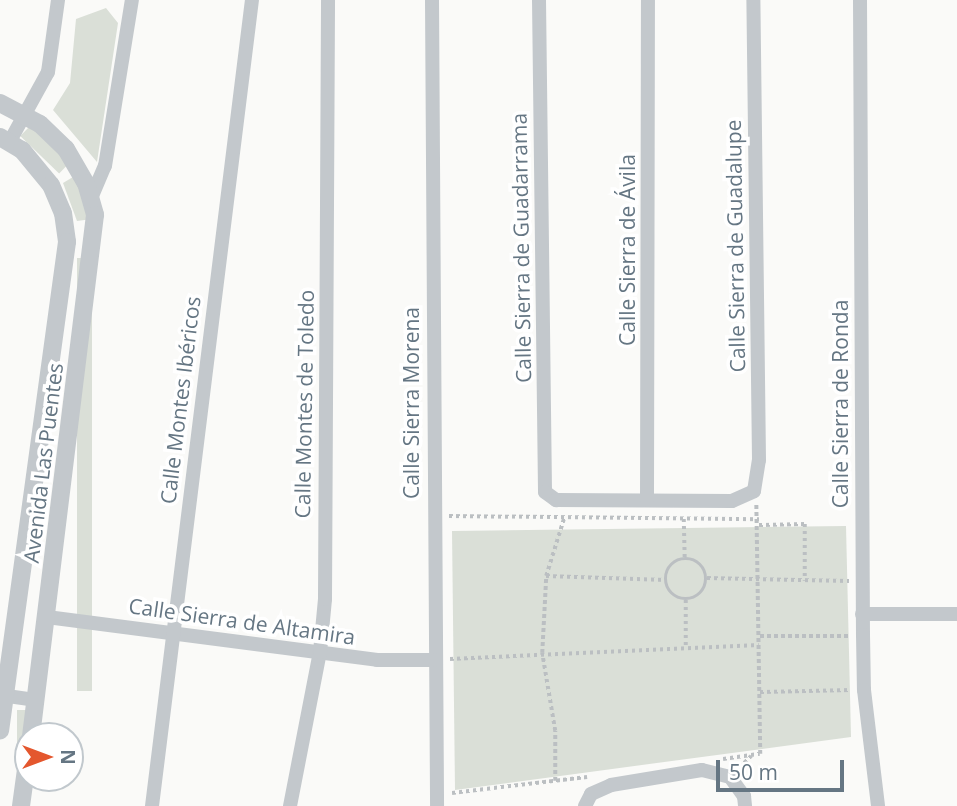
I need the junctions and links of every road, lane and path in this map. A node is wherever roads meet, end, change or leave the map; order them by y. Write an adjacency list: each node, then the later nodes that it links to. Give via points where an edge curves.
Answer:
1 (58, 0): 11 (street, via 48,72)
2 (132, 0): 15 (street, Avenida Las Puentes, via 104,166)
3 (252, 0): 34 (street, Calle Montes Ibéricos)
4 (328, 0): 40 (street, Calle Montes de Toledo, via 325,599)
5 (432, 0): 42 (street, Calle Sierra Morena)
6 (538, 0): 18 (street, Calle Sierra de Guadarrama, via 547,496 556,500)
7 (648, 0): 18 (street, Calle Sierra de Ávila)
8 (753, 0): 18 (street, Calle Sierra de Guadalupe, via 759,460 754,491 732,501)
9 (860, 0): 29 (street, Calle Sierra de Ronda)
10 (0, 103): 11 (street, Avenida Las Puentes)
11 (25, 114): 12 (street); 13 (street, Avenida Las Puentes, via 55,137)
12 (5, 139): 14 (street, Avenida Las Puentes)
13 (76, 164): 14 (street); 15 (street, Avenida Las Puentes)
14 (51, 185): 17 (street, Avenida Las Puentes, via 63,213)
15 (92, 196): 16 (street, Avenida Las Puentes)
16 (95, 240): 17 (street); 33 (street, Avenida Las Puentes)
17 (67, 242): 46 (street, Avenida Las Puentes)
18 (647, 500)
19 (564, 518): 20 (path); 22 (path, via 446,516); 24 (path)
20 (684, 519): 21 (path, via 759,519); 23 (path)
21 (759, 525): 27 (path); 28 (path, via 805,524)
22 (446, 529)
23 (685, 559): 25 (path, via 700,564); 26 (path, via 671,565)
24 (545, 576): 26 (path); 41 (path)
25 (707, 578): 27 (path); 30 (path, via 701,594)
26 (666, 580): 30 (path, via 672,594)
27 (759, 581): 28 (path); 36 (path)
28 (805, 581): 29 (path)
29 (862, 581): 31 (street, Calle Sierra de Ronda)
30 (685, 600): 39 (path)
31 (862, 614): 32 (street); 35 (street, Calle Sierra de Ronda)
32 (957, 614)
33 (47, 617): 34 (street, Calle Sierra de Altamira); 47 (street, Avenida Las Puentes)
34 (172, 631): 40 (street, Calle Sierra de Altamira); 56 (street, Calle Montes Ibéricos)
35 (863, 635): 36 (path); 44 (street, Calle Sierra de Ronda)
36 (759, 636): 37 (path)
37 (759, 645): 39 (path); 45 (path)
38 (447, 646): 42 (path)
39 (685, 648): 41 (path)
40 (320, 652): 42 (street, Calle Sierra de Altamira, via 377,660); 51 (street, Calle Montes de Toledo)
41 (542, 653): 42 (path); 54 (path, via 555,731)
42 (440, 659): 43 (path); 59 (street, Calle Sierra Morena)
43 (447, 672)
44 (864, 690): 45 (path); 61 (street, Calle Sierra de Ronda)
45 (760, 692): 50 (path, via 760,754)
46 (2, 695): 47 (street); 49 (street, Avenida Las Puentes)
47 (35, 700): 48 (street, Avenida Las Puentes)
48 (32, 722)
49 (0, 730)
50 (712, 761)
51 (294, 777): 57 (street, Calle Montes de Toledo); 58 (street)
52 (591, 777): 54 (path)
53 (449, 780): 54 (path, via 449,793)
54 (555, 781)
55 (588, 800): 60 (street, via 611,785 702,770 730,777)
56 (152, 806)
57 (290, 806)
58 (298, 806)
59 (436, 806)
60 (745, 806)
61 (878, 806)

